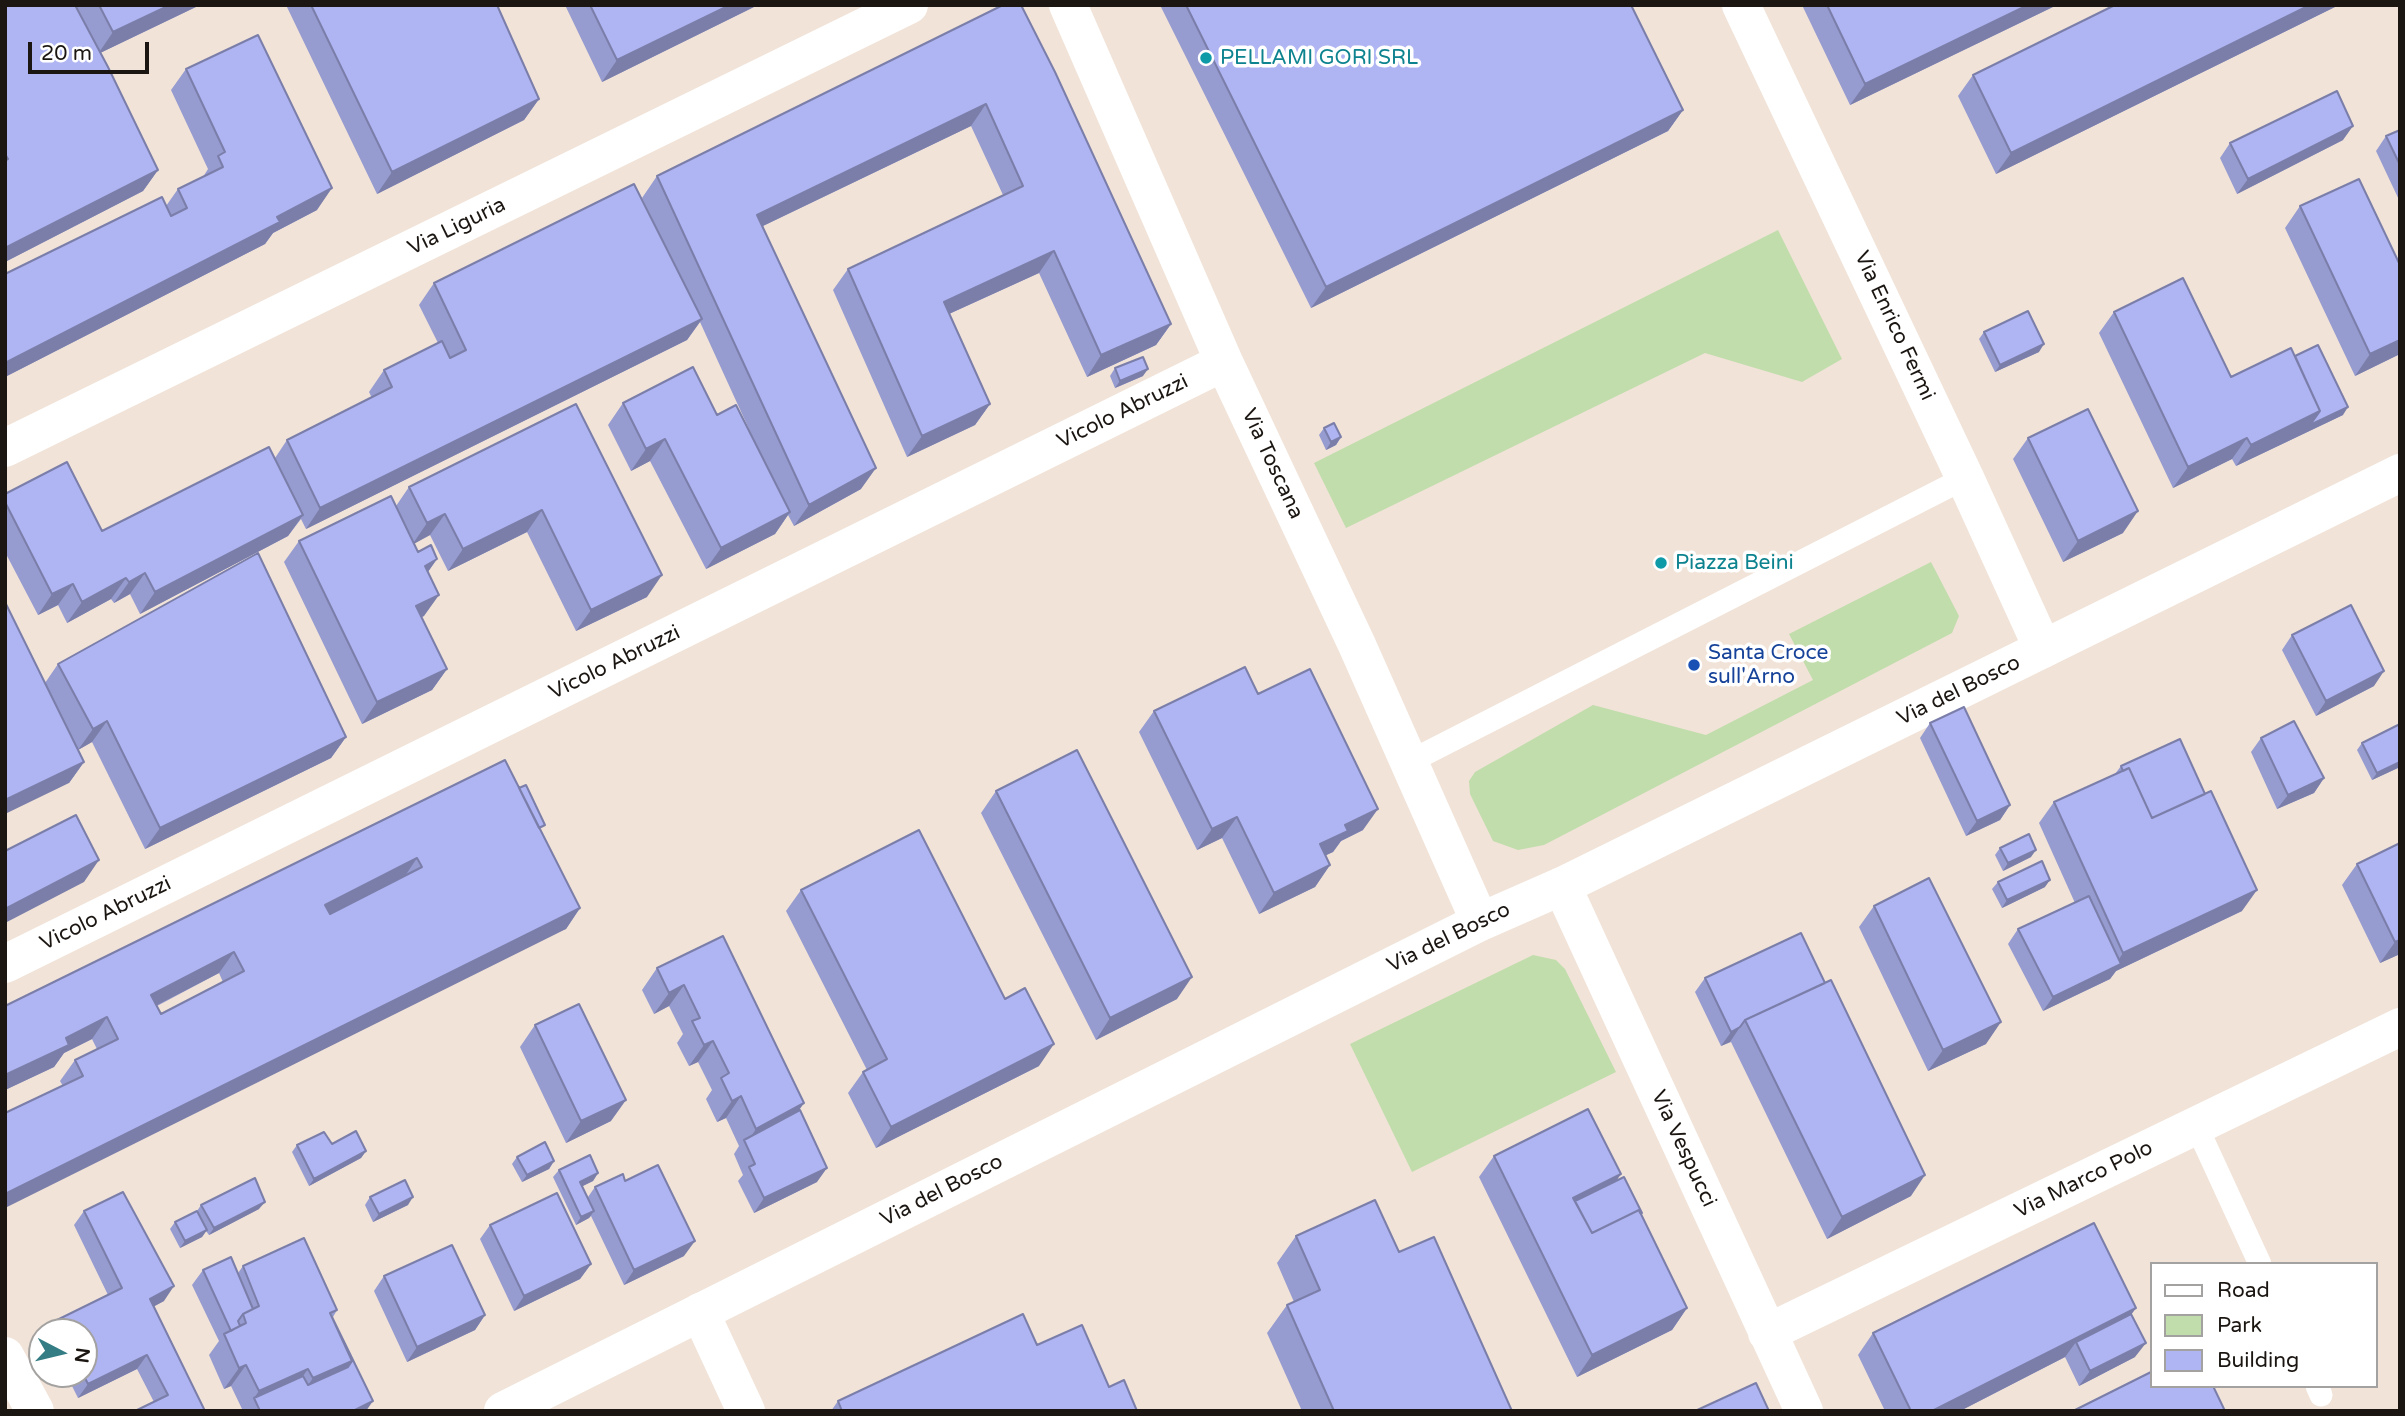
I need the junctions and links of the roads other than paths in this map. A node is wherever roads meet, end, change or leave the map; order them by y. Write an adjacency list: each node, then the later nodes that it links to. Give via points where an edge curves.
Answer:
1 (909, 5): 5 (street, Via Liguria)
2 (1068, 5): 4 (street, Via Toscana)
3 (1741, 5): 7 (street, Via Enrico Fermi)
4 (1224, 362): 9 (street, Via Toscana); 12 (street, Vicolo Abruzzi)
5 (5, 448)
6 (2400, 473): 8 (street, Via del Bosco)
7 (1965, 478): 8 (street, Via Enrico Fermi); 9 (lane)
8 (2043, 649): 10 (street, Via del Bosco)
9 (1409, 762): 11 (street, Via Toscana)
10 (1562, 886): 11 (street, Via del Bosco); 17 (street, Via Vespucci)
11 (1480, 922): 16 (street, Via del Bosco)
12 (5, 964)
13 (2400, 1027): 14 (street, Via Marco Polo)
14 (2196, 1125): 15 (lane); 17 (street, Via Marco Polo)
15 (2259, 1262)
16 (700, 1312): 20 (street, Via del Bosco); 21 (street)
17 (1767, 1333): 22 (street, Via Vespucci)
18 (5, 1356): 19 (street)
19 (34, 1411)
20 (503, 1411)
21 (746, 1411)
22 (1804, 1411)

